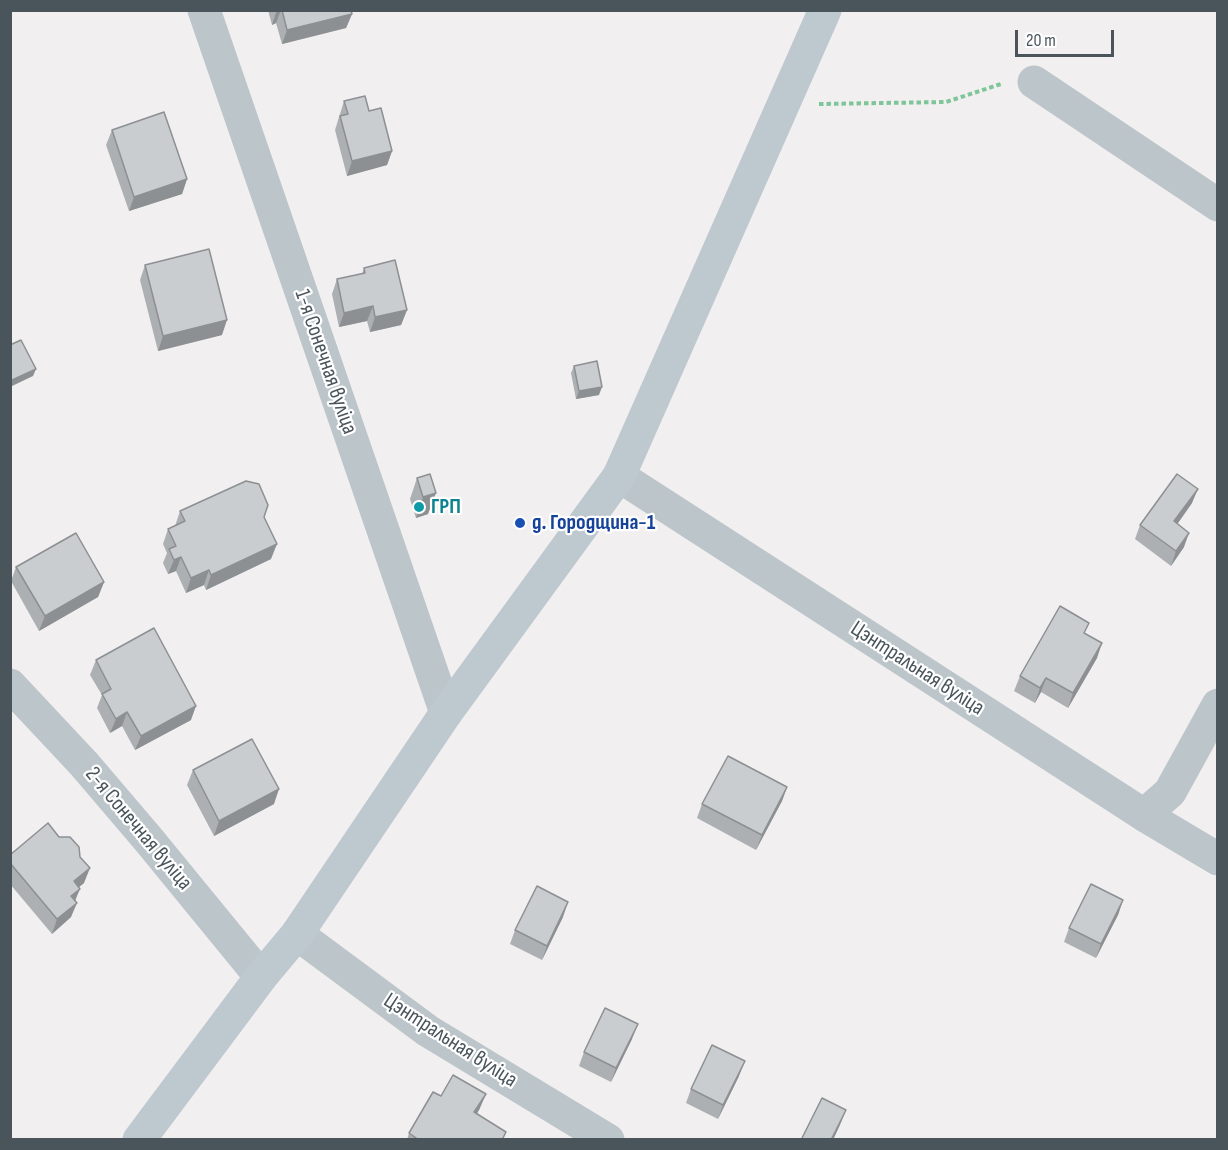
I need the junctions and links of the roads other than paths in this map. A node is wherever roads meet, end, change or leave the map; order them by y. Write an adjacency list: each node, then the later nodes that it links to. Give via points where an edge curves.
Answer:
1 (204, 10): 8 (street, 1-я Сонечная вуліца)
2 (825, 10): 5 (main road)
3 (1035, 82): 4 (street)
4 (1218, 205)
5 (619, 476): 8 (main road); 9 (street, Цэнтральная вуліца)
6 (10, 685): 12 (street, 2-я Сонечная вуліца, via 148,838)
7 (1218, 705): 9 (street, via 1170,792)
8 (446, 713): 11 (main road)
9 (1144, 815): 10 (street, Цэнтральная вуліца)
10 (1218, 859)
11 (297, 934): 12 (main road); 14 (street, Цэнтральная вуліца, via 428,1031)
12 (261, 977): 13 (main road)
13 (139, 1140)
14 (608, 1140)

